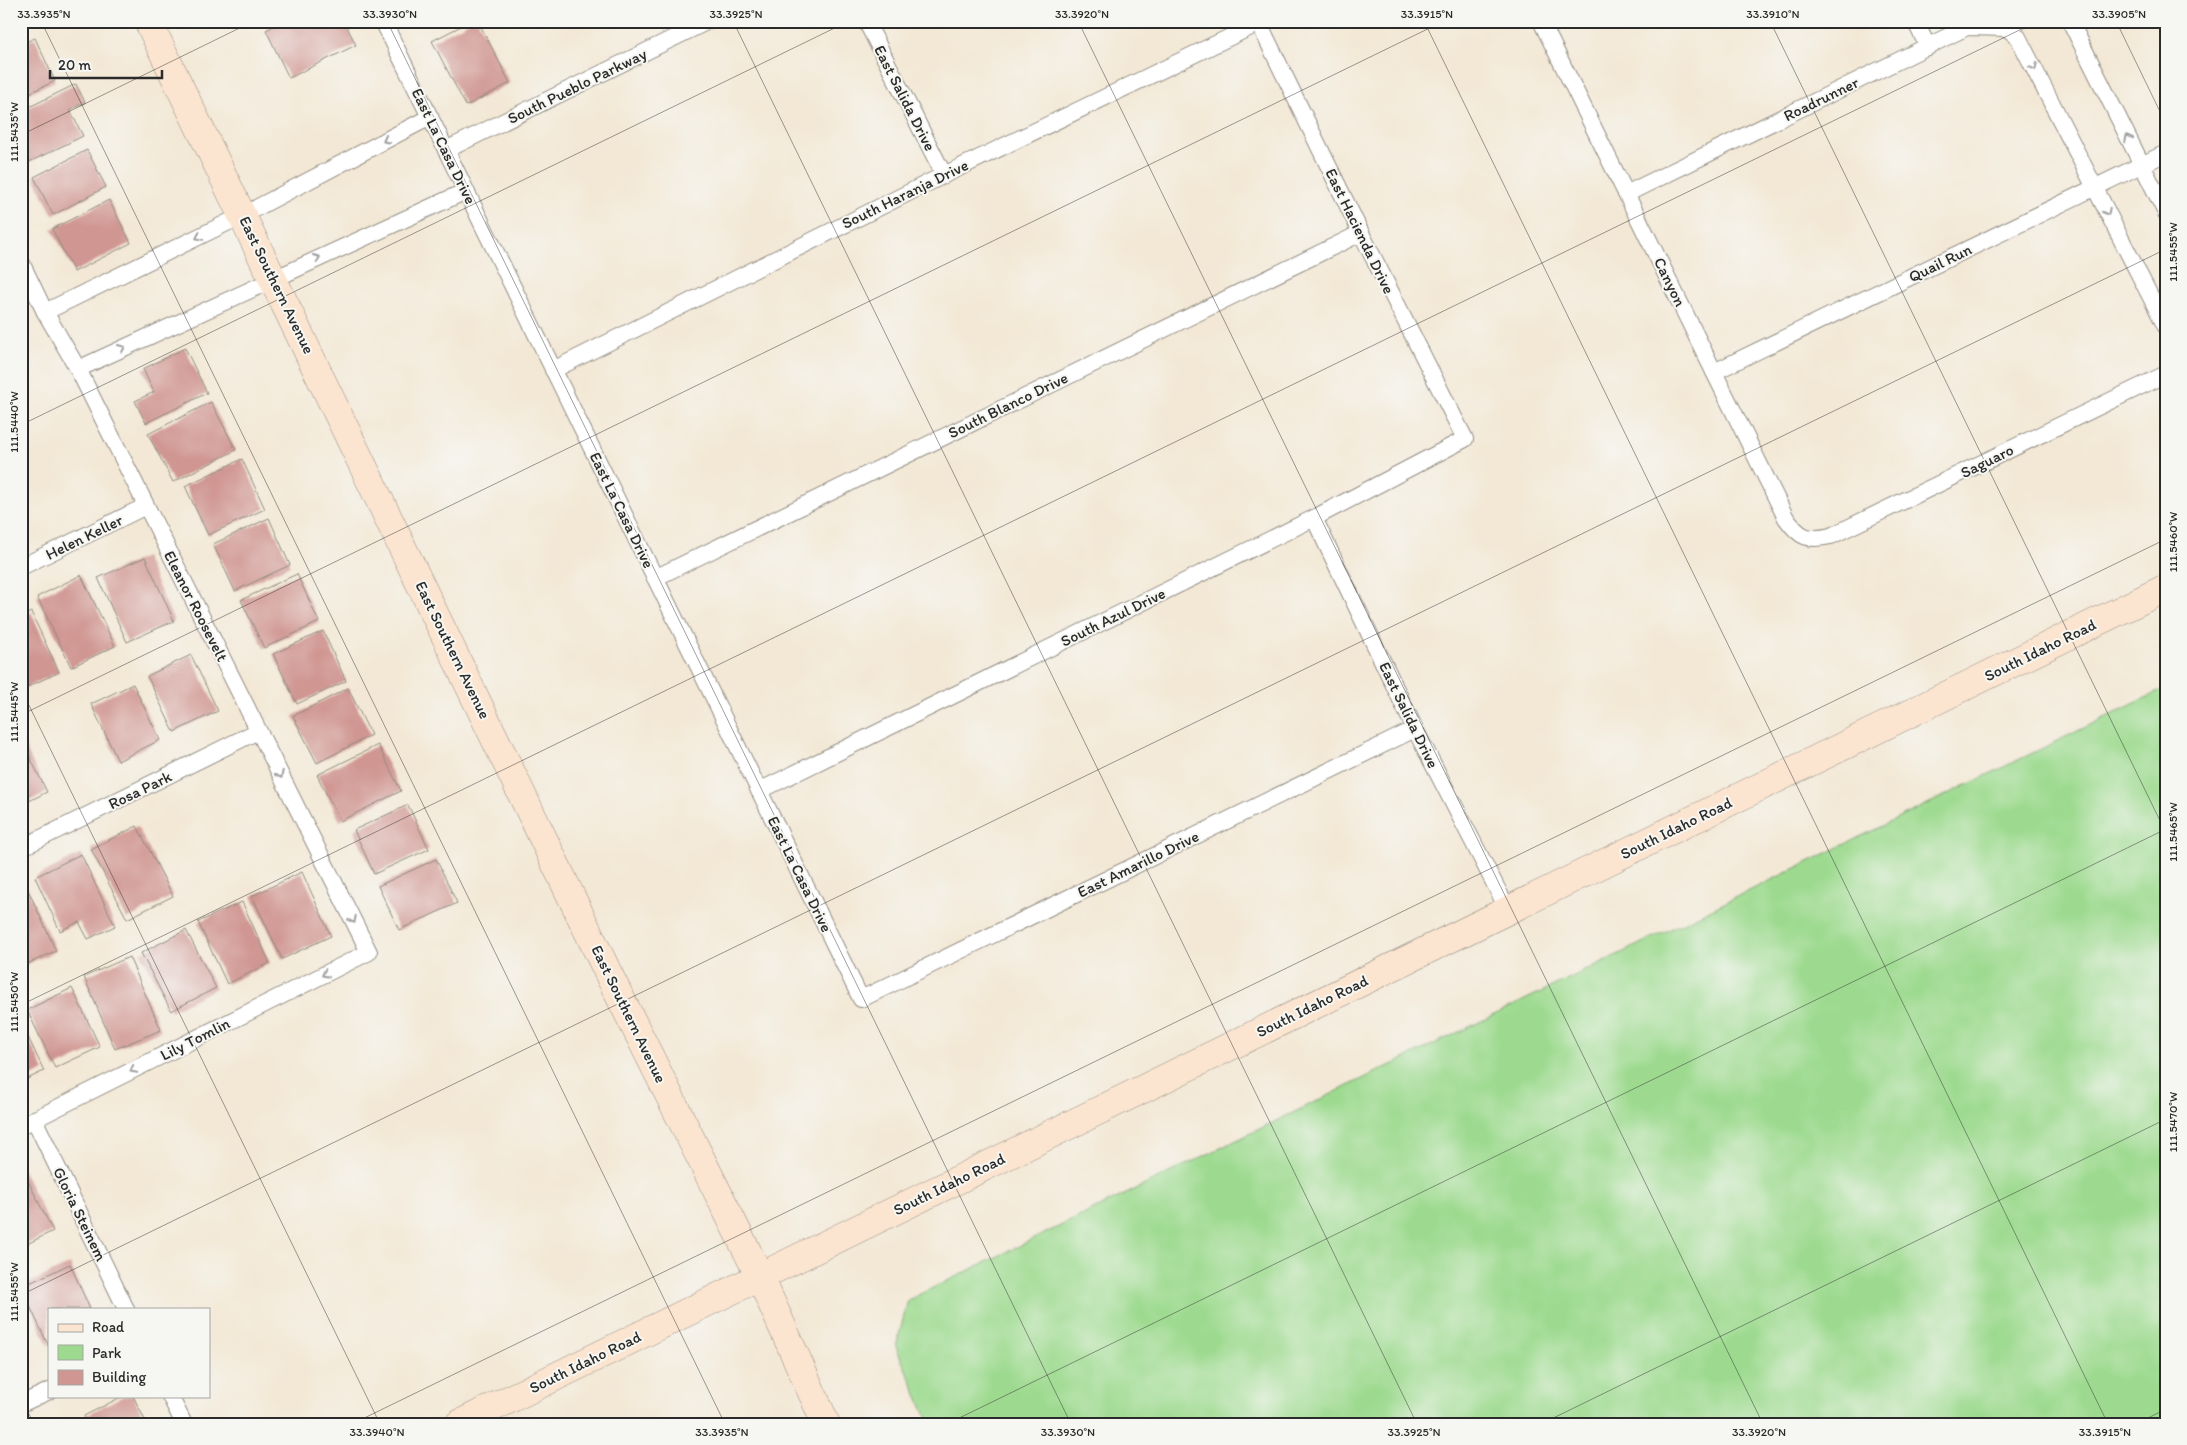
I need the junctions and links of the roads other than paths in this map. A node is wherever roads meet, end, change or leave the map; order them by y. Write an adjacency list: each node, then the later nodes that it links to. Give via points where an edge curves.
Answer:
1 (148, 21): 20 (main road, East Southern Avenue)
2 (383, 21): 11 (lane, East La Casa Drive)
3 (708, 21): 12 (lane, South Pueblo Parkway)
4 (866, 21): 15 (lane, East Salida Drive)
5 (1541, 21): 18 (lane, Canyon)
6 (1915, 21): 10 (lane)
7 (2070, 21): 14 (lane, one-way to 7)
8 (1258, 22): 15 (lane, South Haranja Drive); 21 (lane, East Hacienda Drive)
9 (2013, 25): 10 (lane, Roadrunner, via 1967,28); 16 (lane, one-way to 16)
10 (1928, 47): 18 (lane, Roadrunner)
11 (430, 117): 12 (lane, East La Casa Drive); 20 (lane, one-way to 20)
12 (446, 150): 17 (lane, East La Casa Drive)
13 (2166, 153): 14 (lane, Quail Run)
14 (2142, 164): 16 (lane, Quail Run); 19 (lane)
15 (944, 175): 27 (lane, South Haranja Drive)
16 (2094, 188): 25 (lane, one-way to 25); 28 (lane, Quail Run)
17 (466, 191): 23 (lane, one-way to 17); 27 (lane, East La Casa Drive)
18 (1626, 194): 28 (lane, Canyon)
19 (2166, 212)
20 (243, 215): 23 (main road, East Southern Avenue); 24 (lane, one-way to 24)
21 (1361, 233): 30 (lane, East Hacienda Drive); 35 (lane, South Blanco Drive)
22 (21, 262): 24 (lane, Eleanor Roosevelt)
23 (273, 278): 26 (lane, one-way to 23); 45 (main road, East Southern Avenue, via 612,981)
24 (45, 312): 26 (lane, Eleanor Roosevelt)
25 (2166, 327)
26 (78, 369): 31 (lane, Eleanor Roosevelt)
27 (553, 370): 35 (lane, East La Casa Drive)
28 (1714, 372): 33 (lane, Canyon, via 1786,518 1795,531)
29 (2166, 374): 33 (lane, Saguaro, via 1831,536)
30 (1465, 439): 32 (lane, South Azul Drive)
31 (146, 506): 34 (lane, Helen Keller); 38 (lane, Eleanor Roosevelt)
32 (1314, 518): 37 (lane, East Salida Drive); 39 (lane, South Azul Drive)
33 (1805, 537)
34 (21, 567)
35 (655, 578): 39 (lane, East La Casa Drive)
36 (2166, 588): 41 (main road, South Idaho Road)
37 (1415, 729): 41 (lane, East Salida Drive); 43 (lane, East Amarillo Drive)
38 (258, 731): 40 (lane, Rosa Park); 42 (lane, Eleanor Roosevelt, one-way to 42)
39 (759, 791): 43 (lane, East La Casa Drive)
40 (21, 848)
41 (1508, 910): 45 (main road, South Idaho Road)
42 (369, 952): 44 (lane, Lily Tomlin, one-way to 44)
43 (861, 999)
44 (28, 1123): 46 (lane, Gloria Steinem)
45 (760, 1277): 51 (main road, South Idaho Road); 52 (main road, East Southern Avenue)
46 (125, 1308)
47 (48, 1391): 49 (lane)
48 (171, 1398): 50 (lane)
49 (21, 1404)
50 (184, 1424)
51 (459, 1424)
52 (826, 1424)

